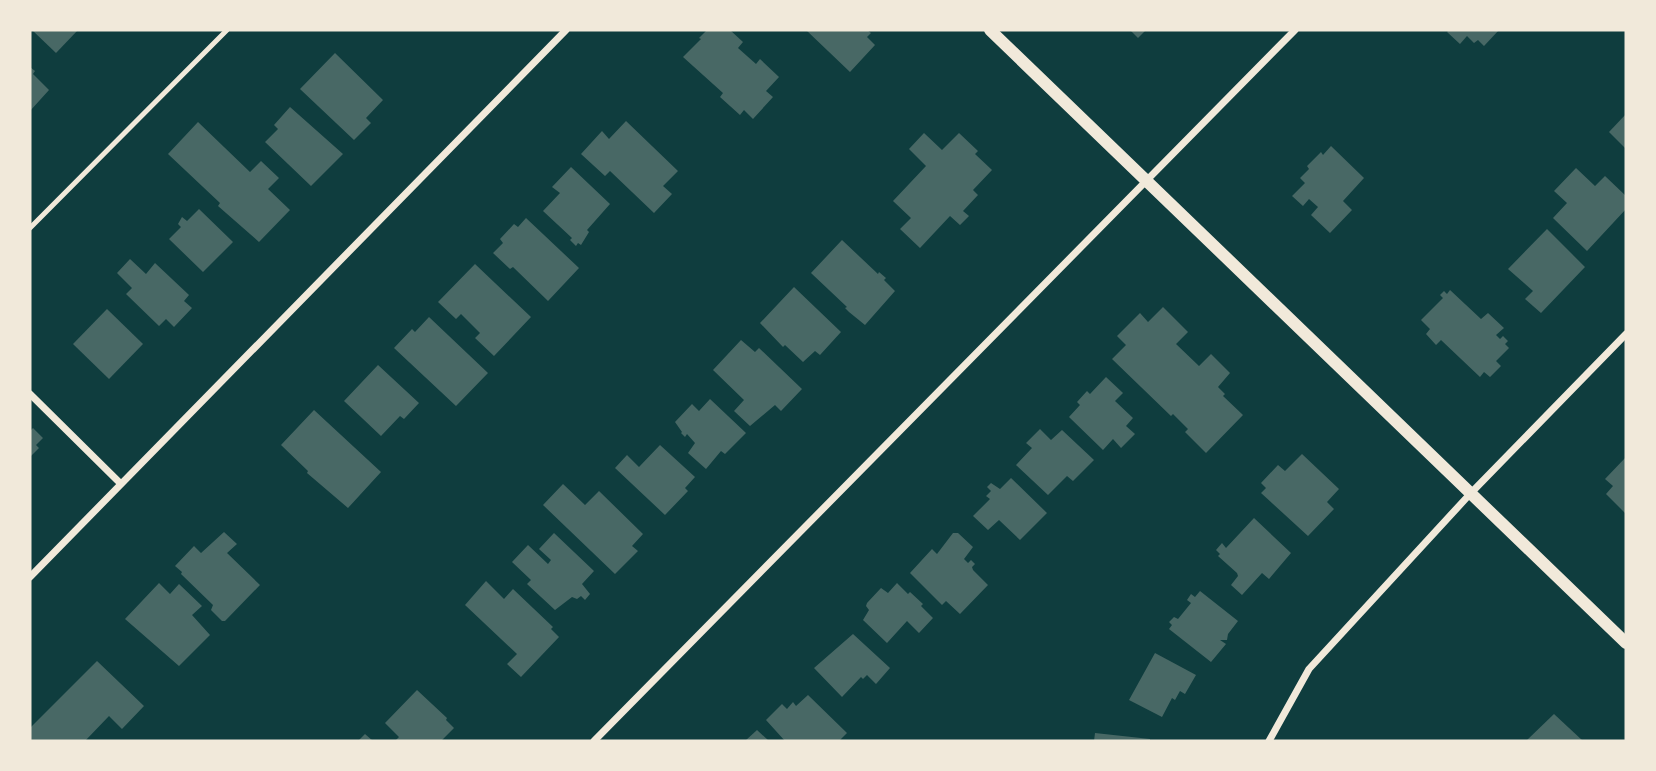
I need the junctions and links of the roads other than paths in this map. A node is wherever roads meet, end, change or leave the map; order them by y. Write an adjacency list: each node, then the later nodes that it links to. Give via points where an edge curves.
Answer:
1 (227, 30): 6 (lane)
2 (566, 30): 9 (street)
3 (990, 30): 5 (street)
4 (1295, 30): 5 (street)
5 (1147, 181): 10 (street); 13 (street)
6 (30, 228)
7 (1626, 334): 10 (street)
8 (30, 394): 9 (street)
9 (120, 483): 11 (street)
10 (1470, 494): 12 (street); 14 (street, via 1309,669)
11 (30, 577)
12 (1626, 643)
13 (594, 741)
14 (1269, 741)

